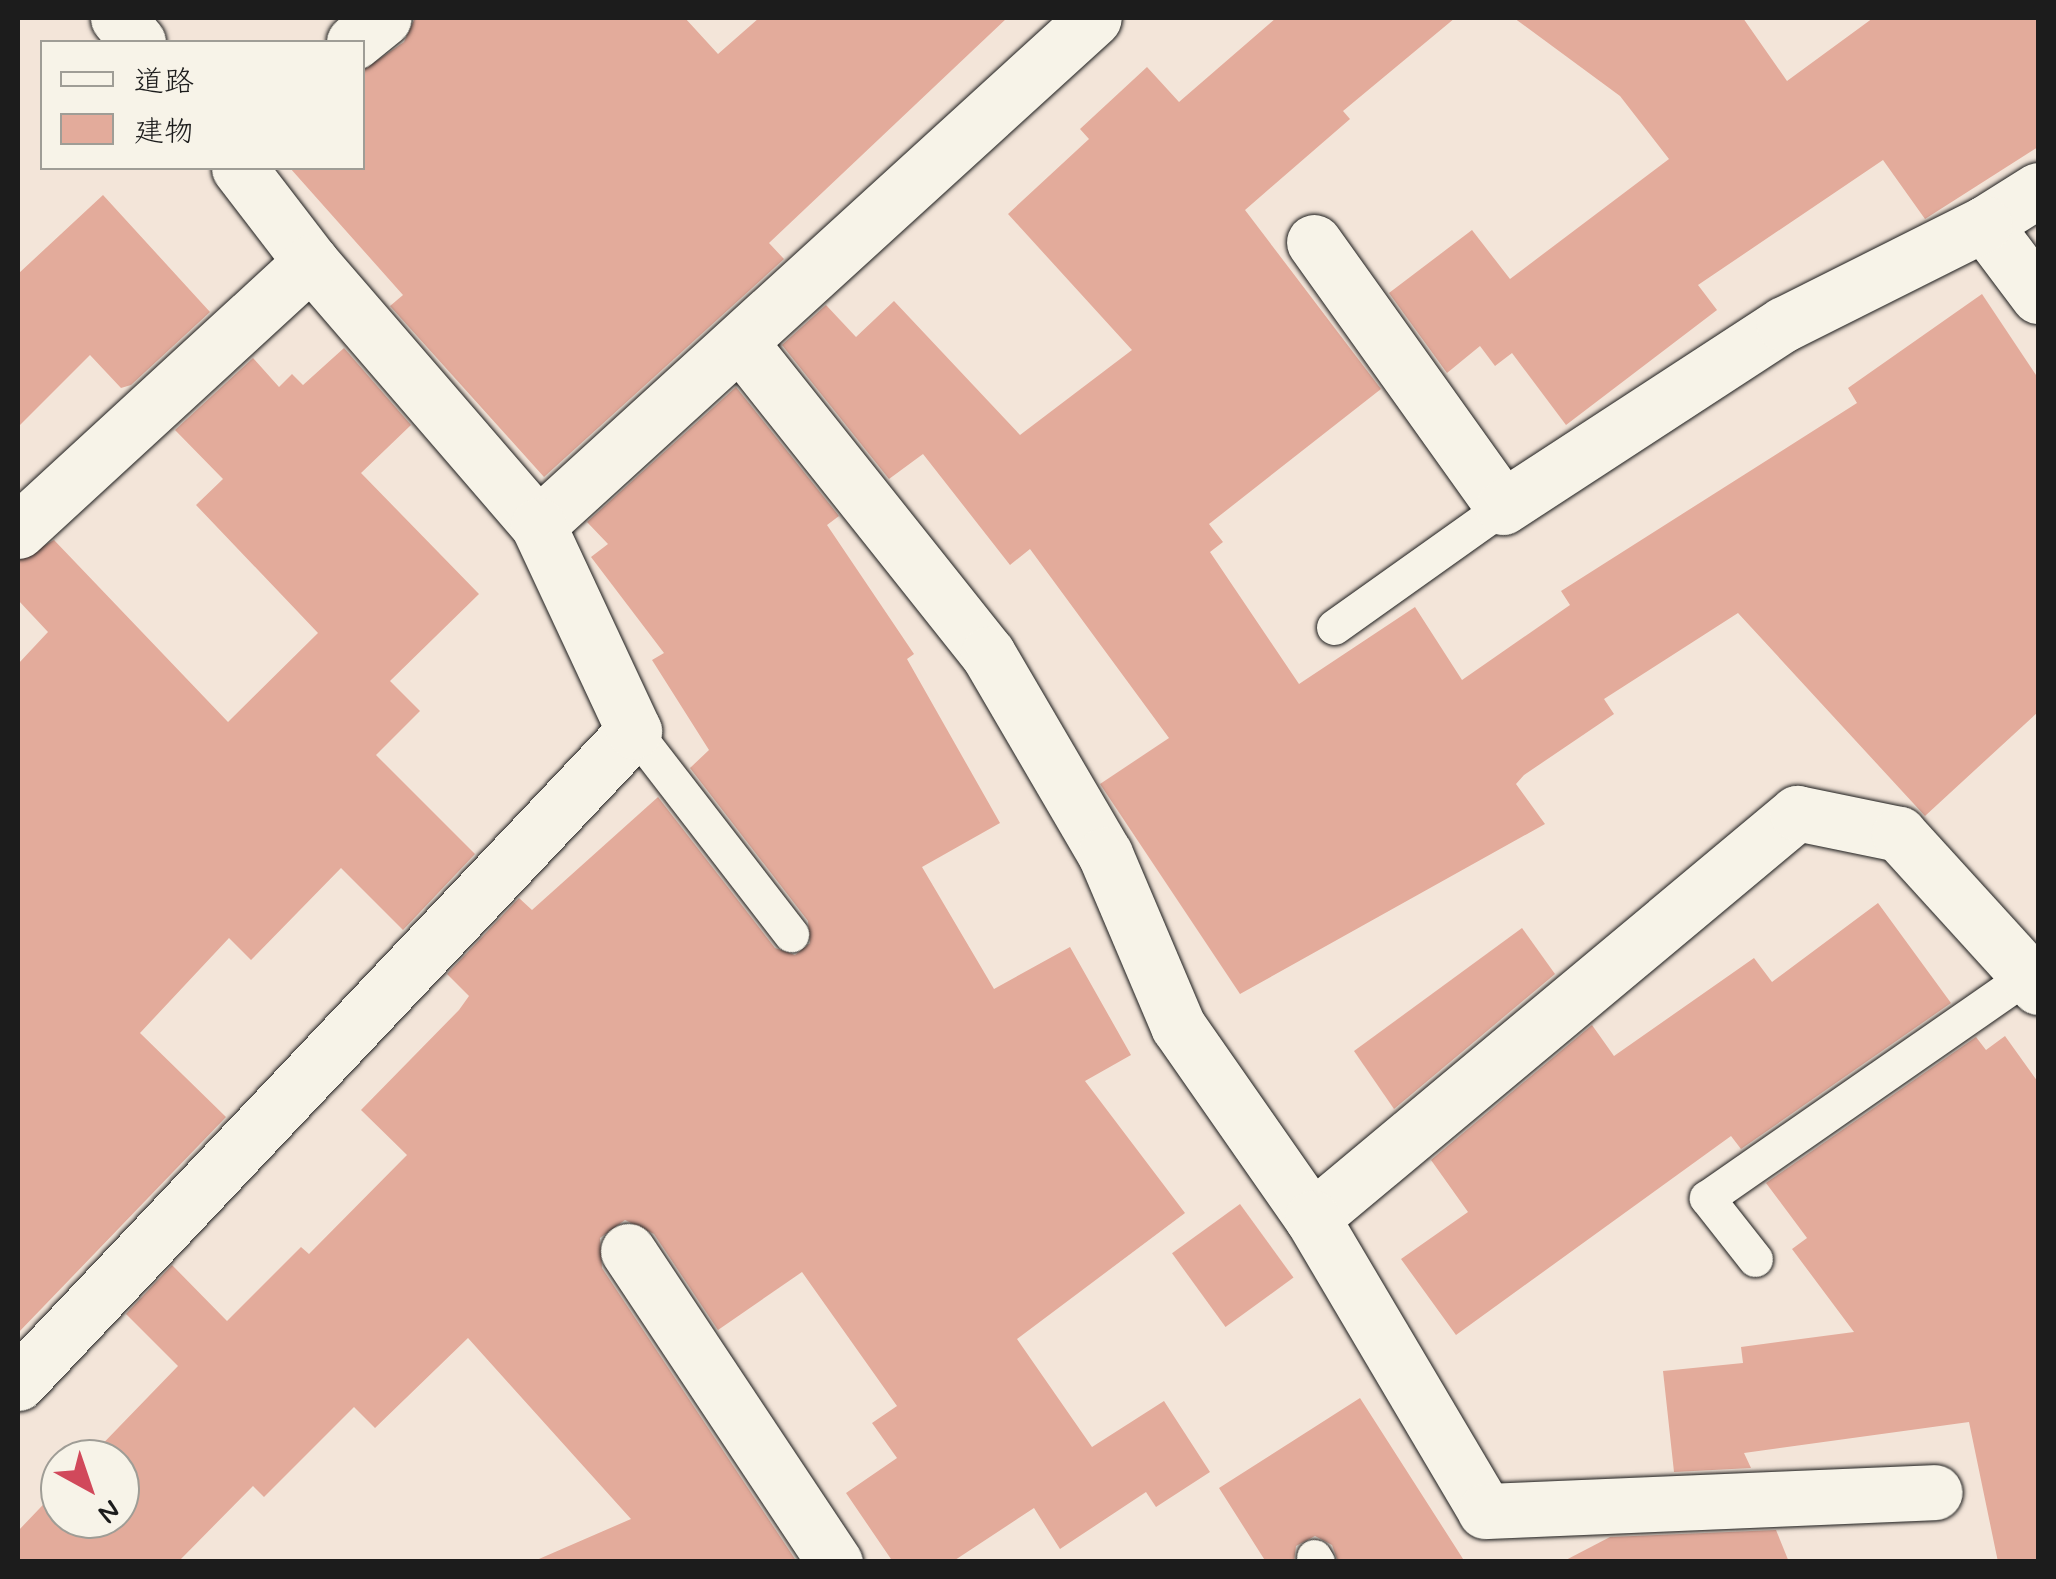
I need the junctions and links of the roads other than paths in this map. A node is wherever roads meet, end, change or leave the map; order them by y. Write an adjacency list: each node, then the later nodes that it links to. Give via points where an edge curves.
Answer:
1 (118, 18): 4 (street)
2 (384, 18): 5 (street)
3 (1094, 18): 12 (street)
4 (136, 40)
5 (356, 40)
6 (240, 170): 10 (street)
7 (2038, 190): 8 (street)
8 (1984, 224): 11 (street); 13 (street, via 1784,324)
9 (1314, 242): 13 (street)
10 (311, 262): 14 (street); 15 (street)
11 (2038, 296)
12 (742, 345): 14 (street); 20 (street, via 988,654 1106,854 1178,1026)
13 (1503, 507): 16 (lane)
14 (538, 525): 17 (street)
15 (18, 531)
16 (1334, 627)
17 (634, 731): 18 (lane); 23 (street)
18 (791, 934)
19 (2033, 981): 20 (street, via 1899,834 1797,813); 22 (lane, via 1707,1198)
20 (1312, 1218): 24 (street, via 1484,1511)
21 (628, 1252): 25 (street)
22 (1755, 1258)
23 (18, 1384)
24 (1935, 1492)
25 (835, 1562)

